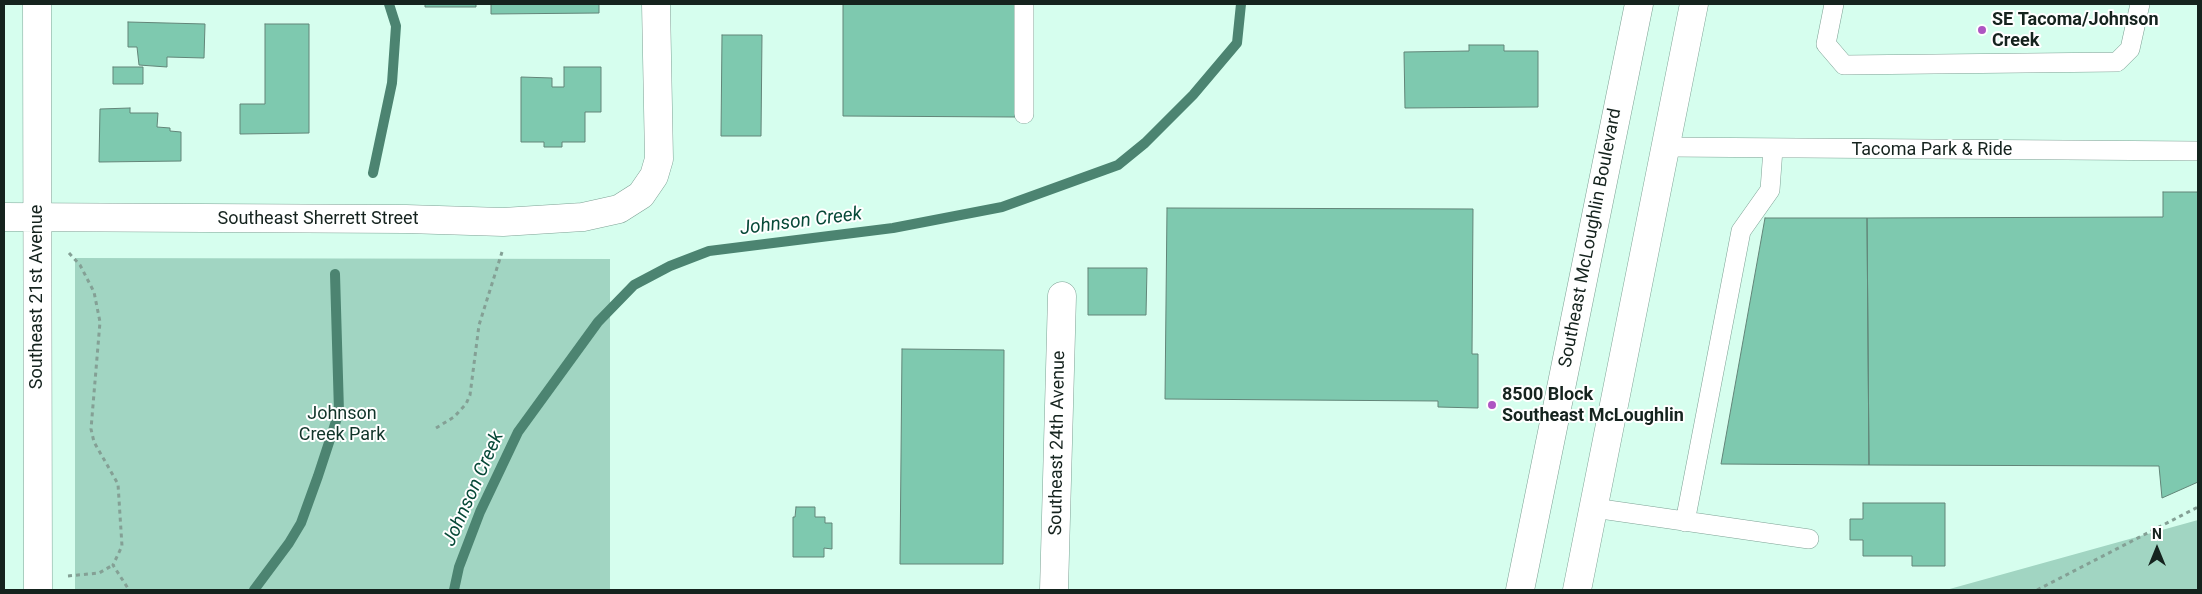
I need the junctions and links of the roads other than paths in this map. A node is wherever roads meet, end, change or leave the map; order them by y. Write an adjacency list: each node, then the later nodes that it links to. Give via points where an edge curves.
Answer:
1 (37, 4): 13 (main road, Southeast 21st Avenue)
2 (656, 4): 13 (main road, Southeast Sherrett Street, via 659,159 654,176 641,195 619,209 583,217 503,222)
3 (1024, 4): 8 (lane)
4 (1639, 4): 20 (main road, Southeast McLoughlin Boulevard)
5 (1694, 4): 9 (main road)
6 (1834, 4): 7 (lane, via 1826,44 1844,65 1918,65 2117,62 2130,49)
7 (2140, 4)
8 (1024, 114)
9 (1666, 147): 10 (lane, Tacoma Park & Ride); 15 (main road)
10 (1773, 149): 11 (lane, Tacoma Park & Ride); 16 (lane, via 1770,190 1741,231)
11 (2198, 151)
12 (4, 216): 13 (main road, Southeast Sherrett Street)
13 (37, 216): 18 (main road, Southeast 21st Avenue)
14 (1062, 296): 19 (main road, Southeast 24th Avenue)
15 (1594, 508): 16 (lane); 21 (main road)
16 (1684, 522): 17 (lane)
17 (1809, 539)
18 (38, 584)
19 (1054, 590)
20 (1520, 590)
21 (1577, 590)

